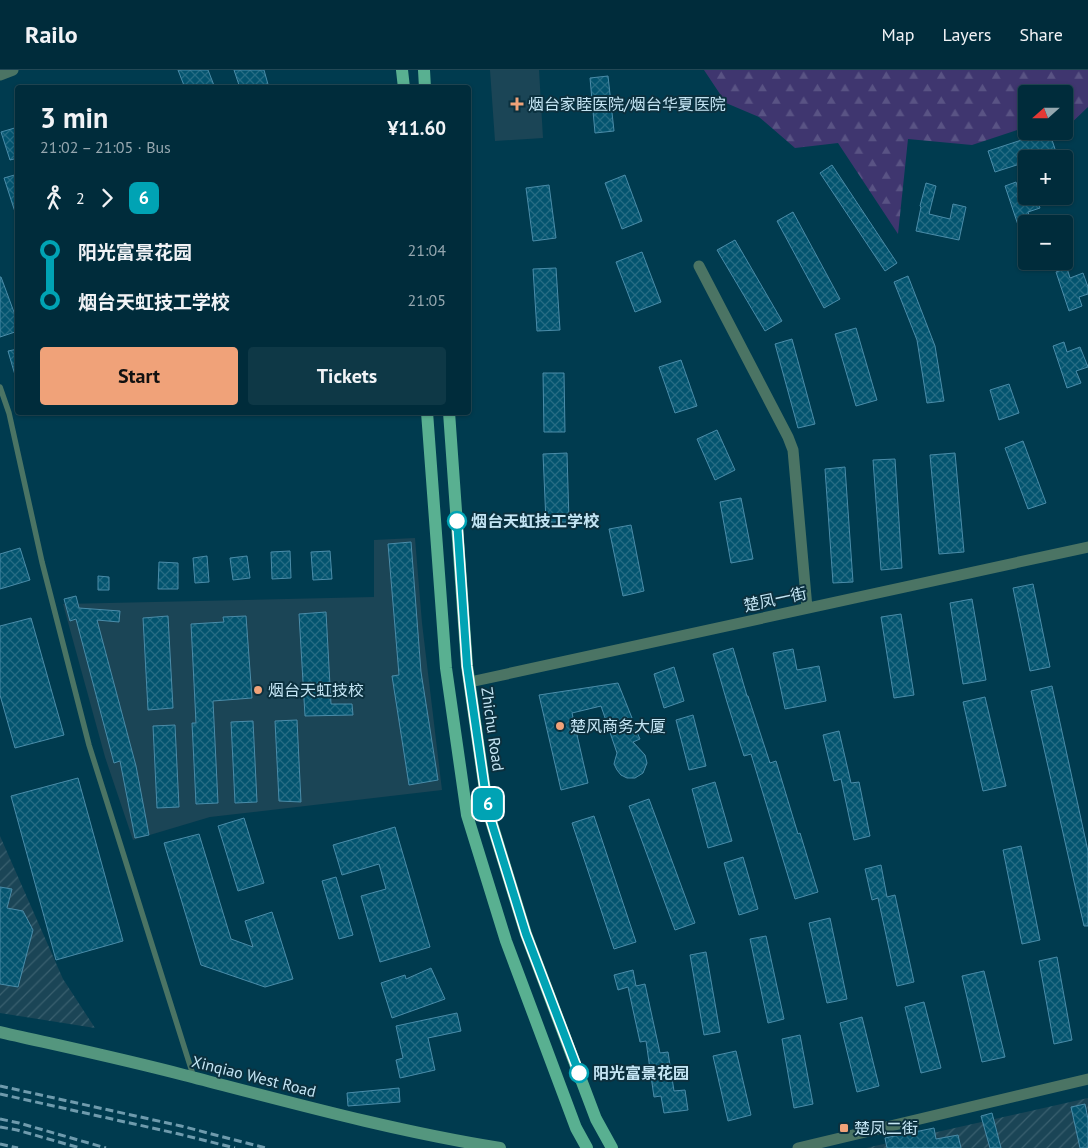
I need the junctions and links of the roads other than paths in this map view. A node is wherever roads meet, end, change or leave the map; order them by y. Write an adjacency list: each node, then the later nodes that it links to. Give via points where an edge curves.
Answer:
1 (13, 70): 4 (street)
2 (402, 70): 5 (main road)
3 (424, 70): 6 (main road)
4 (0, 74)
5 (404, 85)
6 (426, 85)
7 (699, 266): 12 (street, via 793,450)
8 (0, 387): 15 (lane, via 89,745)
9 (427, 415): 18 (main road, via 446,668 467,815 506,941 576,1128)
10 (449, 415): 13 (main road, Zhichu Road)
11 (1088, 547): 12 (street, 楚凤一街)
12 (807, 608): 13 (street, 楚凤一街)
13 (470, 682): 19 (main road, Zhichu Road, via 488,811 526,934 596,1119)
14 (0, 1032): 15 (street, Xinqiao West Road)
15 (194, 1078): 17 (street, Xinqiao West Road, via 355,1119)
16 (1088, 1079): 20 (street)
17 (500, 1148)
18 (587, 1148)
19 (612, 1148)
20 (798, 1148)

